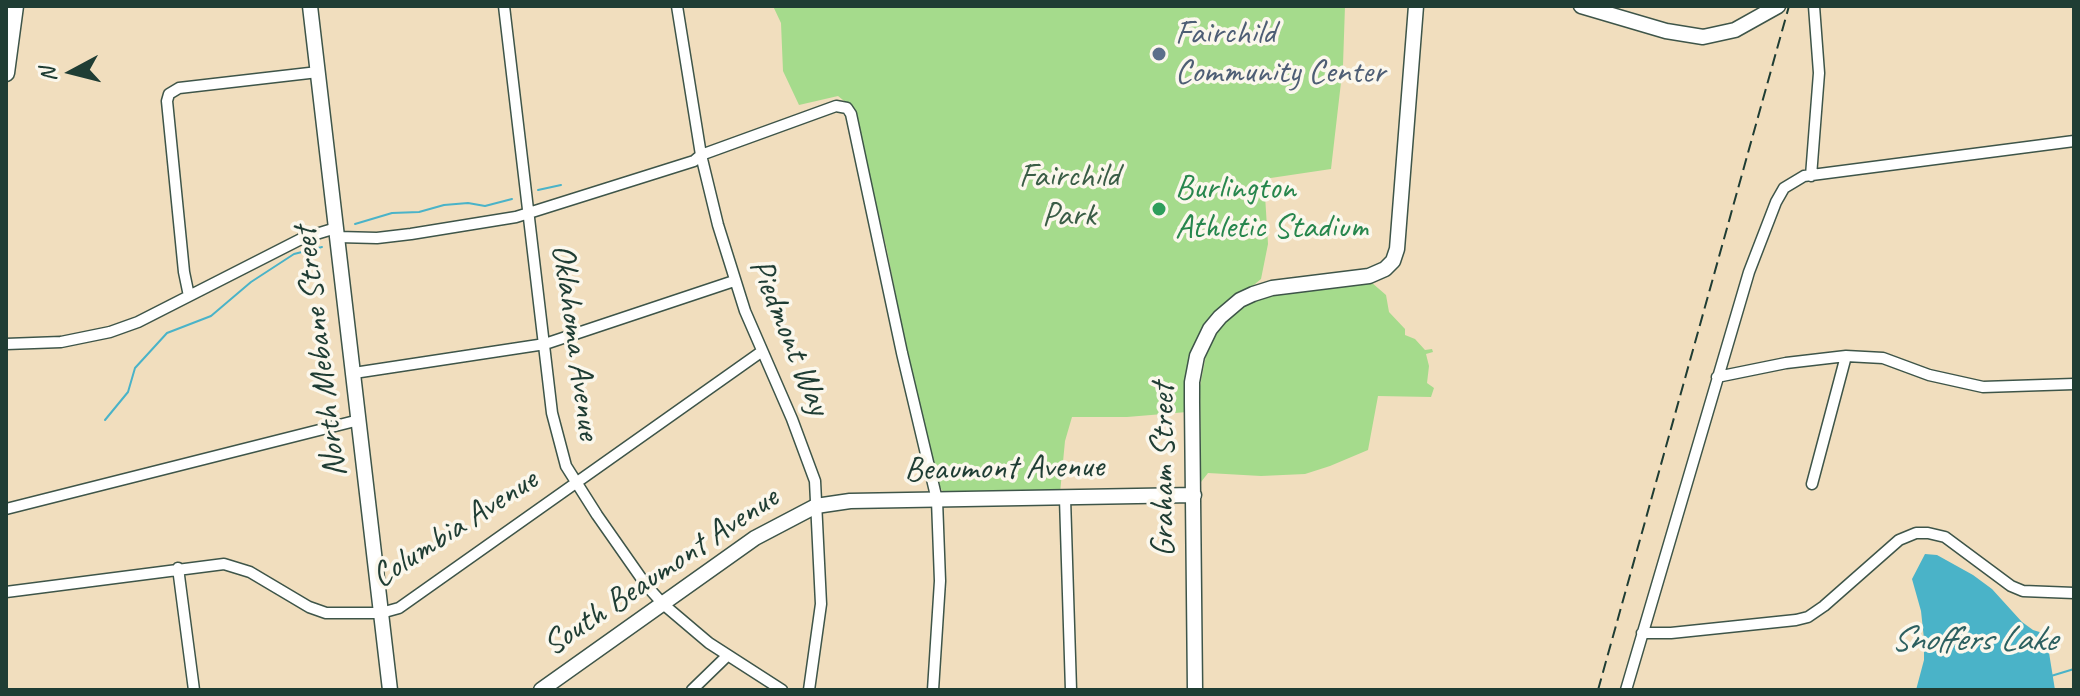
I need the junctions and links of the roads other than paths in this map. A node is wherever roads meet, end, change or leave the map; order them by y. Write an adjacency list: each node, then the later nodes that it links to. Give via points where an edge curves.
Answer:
1 (15, 6): 10 (main road)
2 (310, 6): 9 (street, North Mebane Street)
3 (504, 6): 14 (street, Oklahoma Avenue)
4 (677, 6): 12 (street, Piedmont Way)
5 (1416, 6): 28 (street, Graham Street, via 1393,261 1369,276 1272,288 1240,300 1220,317 1197,356 1192,382)
6 (1581, 6): 8 (street, via 1703,37 1735,30)
7 (1814, 6): 13 (street, via 1819,73)
8 (1772, 8)
9 (318, 72): 15 (street, North Mebane Street); 17 (street, via 179,88 168,99)
10 (6, 73)
11 (2074, 141): 13 (street)
12 (701, 155): 14 (street); 16 (street, Piedmont Way); 30 (street, via 836,106 851,114)
13 (1811, 176): 23 (street, via 1795,180 1780,193)
14 (530, 213): 15 (street, via 377,238); 19 (street, Oklahoma Avenue)
15 (337, 233): 17 (street, via 303,238); 22 (street, North Mebane Street)
16 (734, 281): 19 (street); 20 (street, Piedmont Way)
17 (189, 296): 18 (street, via 110,332 61,342)
18 (6, 344)
19 (545, 344): 22 (street); 26 (street, Oklahoma Avenue, via 555,429)
20 (761, 352): 26 (street, Columbia Avenue); 31 (street, Piedmont Way, via 813,472)
21 (1846, 356): 23 (street); 24 (street, via 1883,358 1983,387); 27 (street)
22 (354, 373): 25 (street, North Mebane Street)
23 (1717, 377): 38 (street)
24 (2074, 384)
25 (359, 420): 32 (street); 37 (street, North Mebane Street)
26 (575, 482): 36 (street, Oklahoma Avenue); 37 (street, Columbia Avenue, via 399,608)
27 (1812, 484)
28 (1194, 495): 29 (street, Beaumont Avenue); 48 (street, Graham Street)
29 (1065, 498): 30 (street, Beaumont Avenue); 47 (street)
30 (937, 500): 31 (street, Beaumont Avenue); 46 (street, via 940,581)
31 (816, 506): 36 (street, South Beaumont Avenue, via 755,538); 45 (street, Piedmont Way, via 821,604)
32 (6, 509)
33 (178, 568): 34 (street, Columbia Avenue); 37 (street, Columbia Avenue, via 237,567 317,611); 40 (street)
34 (6, 592)
35 (2074, 593): 38 (street, via 2023,591 1945,537 1916,533 1899,540 1808,617)
36 (663, 604): 39 (street, Oklahoma Avenue); 42 (street, South Beaumont Avenue)
37 (381, 613): 41 (street, North Mebane Street)
38 (1642, 633): 49 (street)
39 (727, 656): 43 (street); 44 (street, Oklahoma Avenue)
40 (194, 690)
41 (390, 690)
42 (541, 690)
43 (692, 690)
44 (782, 690)
45 (809, 690)
46 (933, 690)
47 (1071, 690)
48 (1195, 690)
49 (1626, 690)

